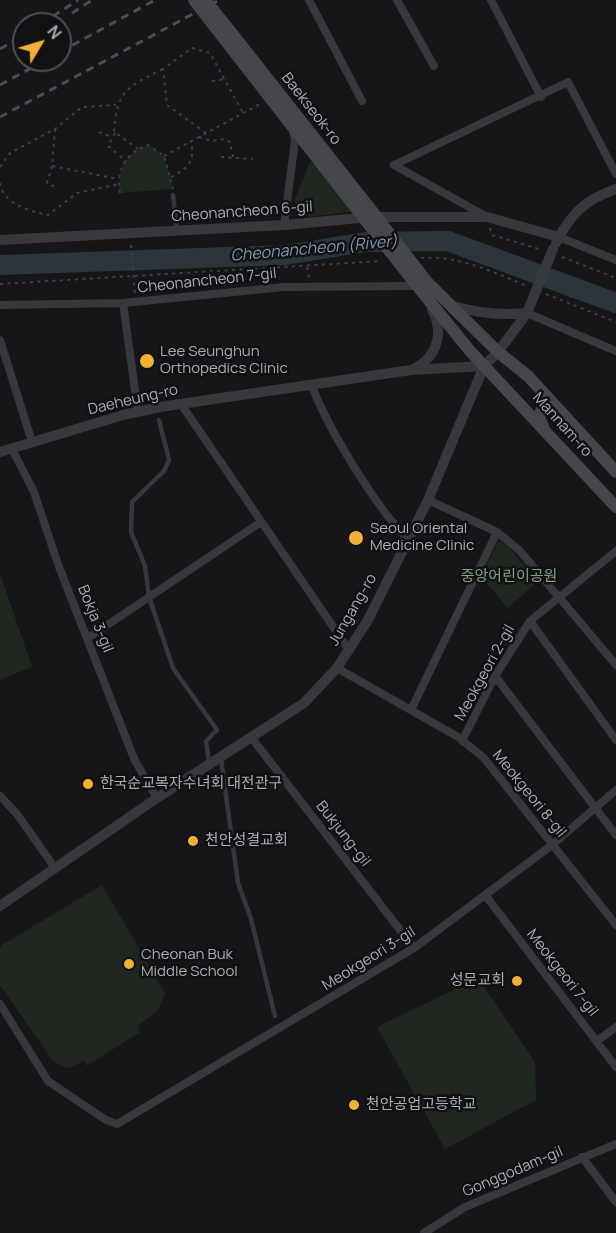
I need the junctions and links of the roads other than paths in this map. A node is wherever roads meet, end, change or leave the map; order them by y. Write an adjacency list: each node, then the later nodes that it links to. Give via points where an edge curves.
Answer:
1 (194, 0): 6 (main road, bridge)
2 (205, 0): 6 (main road, bridge)
3 (309, 0): 9 (street)
4 (398, 0): 7 (street)
5 (490, 0): 8 (street)
6 (226, 34): 10 (main road, Baekseok-ro); 22 (main road, Baekseok-ro, bridge, via 368,206)
7 (434, 66)
8 (541, 97): 13 (street, Cheonancheon 6-gil, via 568,82); 16 (street, Cheonancheon 6-gil, via 394,165)
9 (362, 101)
10 (292, 126): 11 (street); 12 (main road, Baekseok-ro)
11 (294, 148): 12 (street); 17 (street)
12 (309, 148): 22 (main road, Baekseok-ro, bridge)
13 (616, 174)
14 (616, 189): 19 (street, via 584,203)
15 (173, 195): 18 (lane)
16 (487, 217): 17 (street, Cheonancheon 6-gil, via 371,217); 19 (street, Cheonancheon 6-gil)
17 (284, 225): 18 (street, Cheonancheon 6-gil)
18 (177, 231): 20 (street, Cheonancheon 6-gil)
19 (559, 237): 21 (street); 27 (street, bridge)
20 (0, 240)
21 (616, 260)
22 (419, 284): 23 (main road); 24 (street, Cheonancheon 7-gil, via 252,288); 25 (main road)
23 (428, 301): 32 (main road); 33 (street, via 440,330 429,358)
24 (123, 303): 26 (street, Cheonancheon 7-gil); 37 (street)
25 (447, 304): 27 (street, via 504,315); 31 (main road)
26 (0, 305)
27 (526, 313): 29 (street); 31 (street)
28 (0, 340): 30 (street)
29 (616, 351)
30 (2, 352): 40 (street)
31 (498, 352): 32 (street); 36 (main road, Mannam-ro, via 528,376)
32 (484, 366): 33 (street, Daeheung-ro); 39 (main road, Mannam-ro); 44 (street, Jungang-ro)
33 (411, 370): 34 (street, Daeheung-ro)
34 (312, 386): 35 (street, Daeheung-ro); 48 (street, via 321,411 391,522)
35 (181, 404): 37 (street, Daeheung-ro); 46 (street)
36 (559, 410): 39 (main road, via 542,409 539,417); 43 (main road, Mannam-ro)
37 (138, 412): 40 (street, Daeheung-ro)
38 (159, 420): 51 (lane, via 169,460 164,471 132,502 131,532 145,566)
39 (543, 427): 45 (main road, Mannam-ro)
40 (32, 442): 41 (street, Daeheung-ro)
41 (12, 448): 42 (street, Daeheung-ro); 53 (street, Bokja 3-gil, via 34,492)
42 (0, 452)
43 (616, 472)
44 (428, 500): 47 (street); 48 (street, Jungang-ro)
45 (616, 507)
46 (261, 522): 51 (street); 54 (street)
47 (497, 532): 50 (street, via 520,551); 58 (street)
48 (408, 540): 54 (street, Jungang-ro, via 368,620)
49 (616, 551): 50 (street, Meokgeori 2-gil)
50 (558, 596): 52 (street, Meokgeori 2-gil); 55 (street)
51 (148, 597): 53 (street); 63 (lane, via 173,668 217,730 206,741)
52 (530, 621): 57 (street, Meokgeori 2-gil); 60 (street)
53 (88, 638): 66 (street, Bokja 3-gil, via 135,761)
54 (348, 650): 56 (street, Jungang-ro)
55 (616, 664)
56 (337, 668): 58 (street, Meokgeori 8-gil); 59 (street, Jungang-ro, via 304,703)
57 (495, 676): 61 (street, Meokgeori 2-gil); 67 (street)
58 (411, 710): 61 (street, Meokgeori 8-gil)
59 (251, 736): 62 (street, Jungang-ro); 74 (street, Bukjung-gil)
60 (616, 740)
61 (462, 741): 69 (street, Meokgeori 8-gil, via 484,759)
62 (220, 759): 63 (street, Jungang-ro); 76 (lane, via 238,883)
63 (210, 766): 66 (street, Jungang-ro)
64 (616, 790): 67 (street, Meokgeori 3-gil)
65 (0, 796): 70 (street)
66 (157, 798): 70 (street, Jungang-ro)
67 (594, 807): 68 (street); 69 (street, Meokgeori 3-gil)
68 (616, 835)
69 (552, 845): 71 (street, Meokgeori 3-gil); 73 (street, Meokgeori 8-gil)
70 (55, 868): 72 (street, Jungang-ro)
71 (486, 896): 74 (street, Meokgeori 3-gil); 78 (street, Meokgeori 7-gil)
72 (0, 906)
73 (616, 925)
74 (414, 948): 75 (street, Meokgeori 3-gil, via 117,1124 48,1081)
75 (0, 1004)
76 (275, 1016)
77 (616, 1027): 78 (street)
78 (597, 1041): 79 (street, Meokgeori 7-gil)
79 (616, 1067)
80 (616, 1144): 81 (street, Gonggodam-gil)
81 (582, 1157): 82 (street); 83 (street, Gonggodam-gil, via 465,1207)
82 (616, 1202)
83 (424, 1233)

